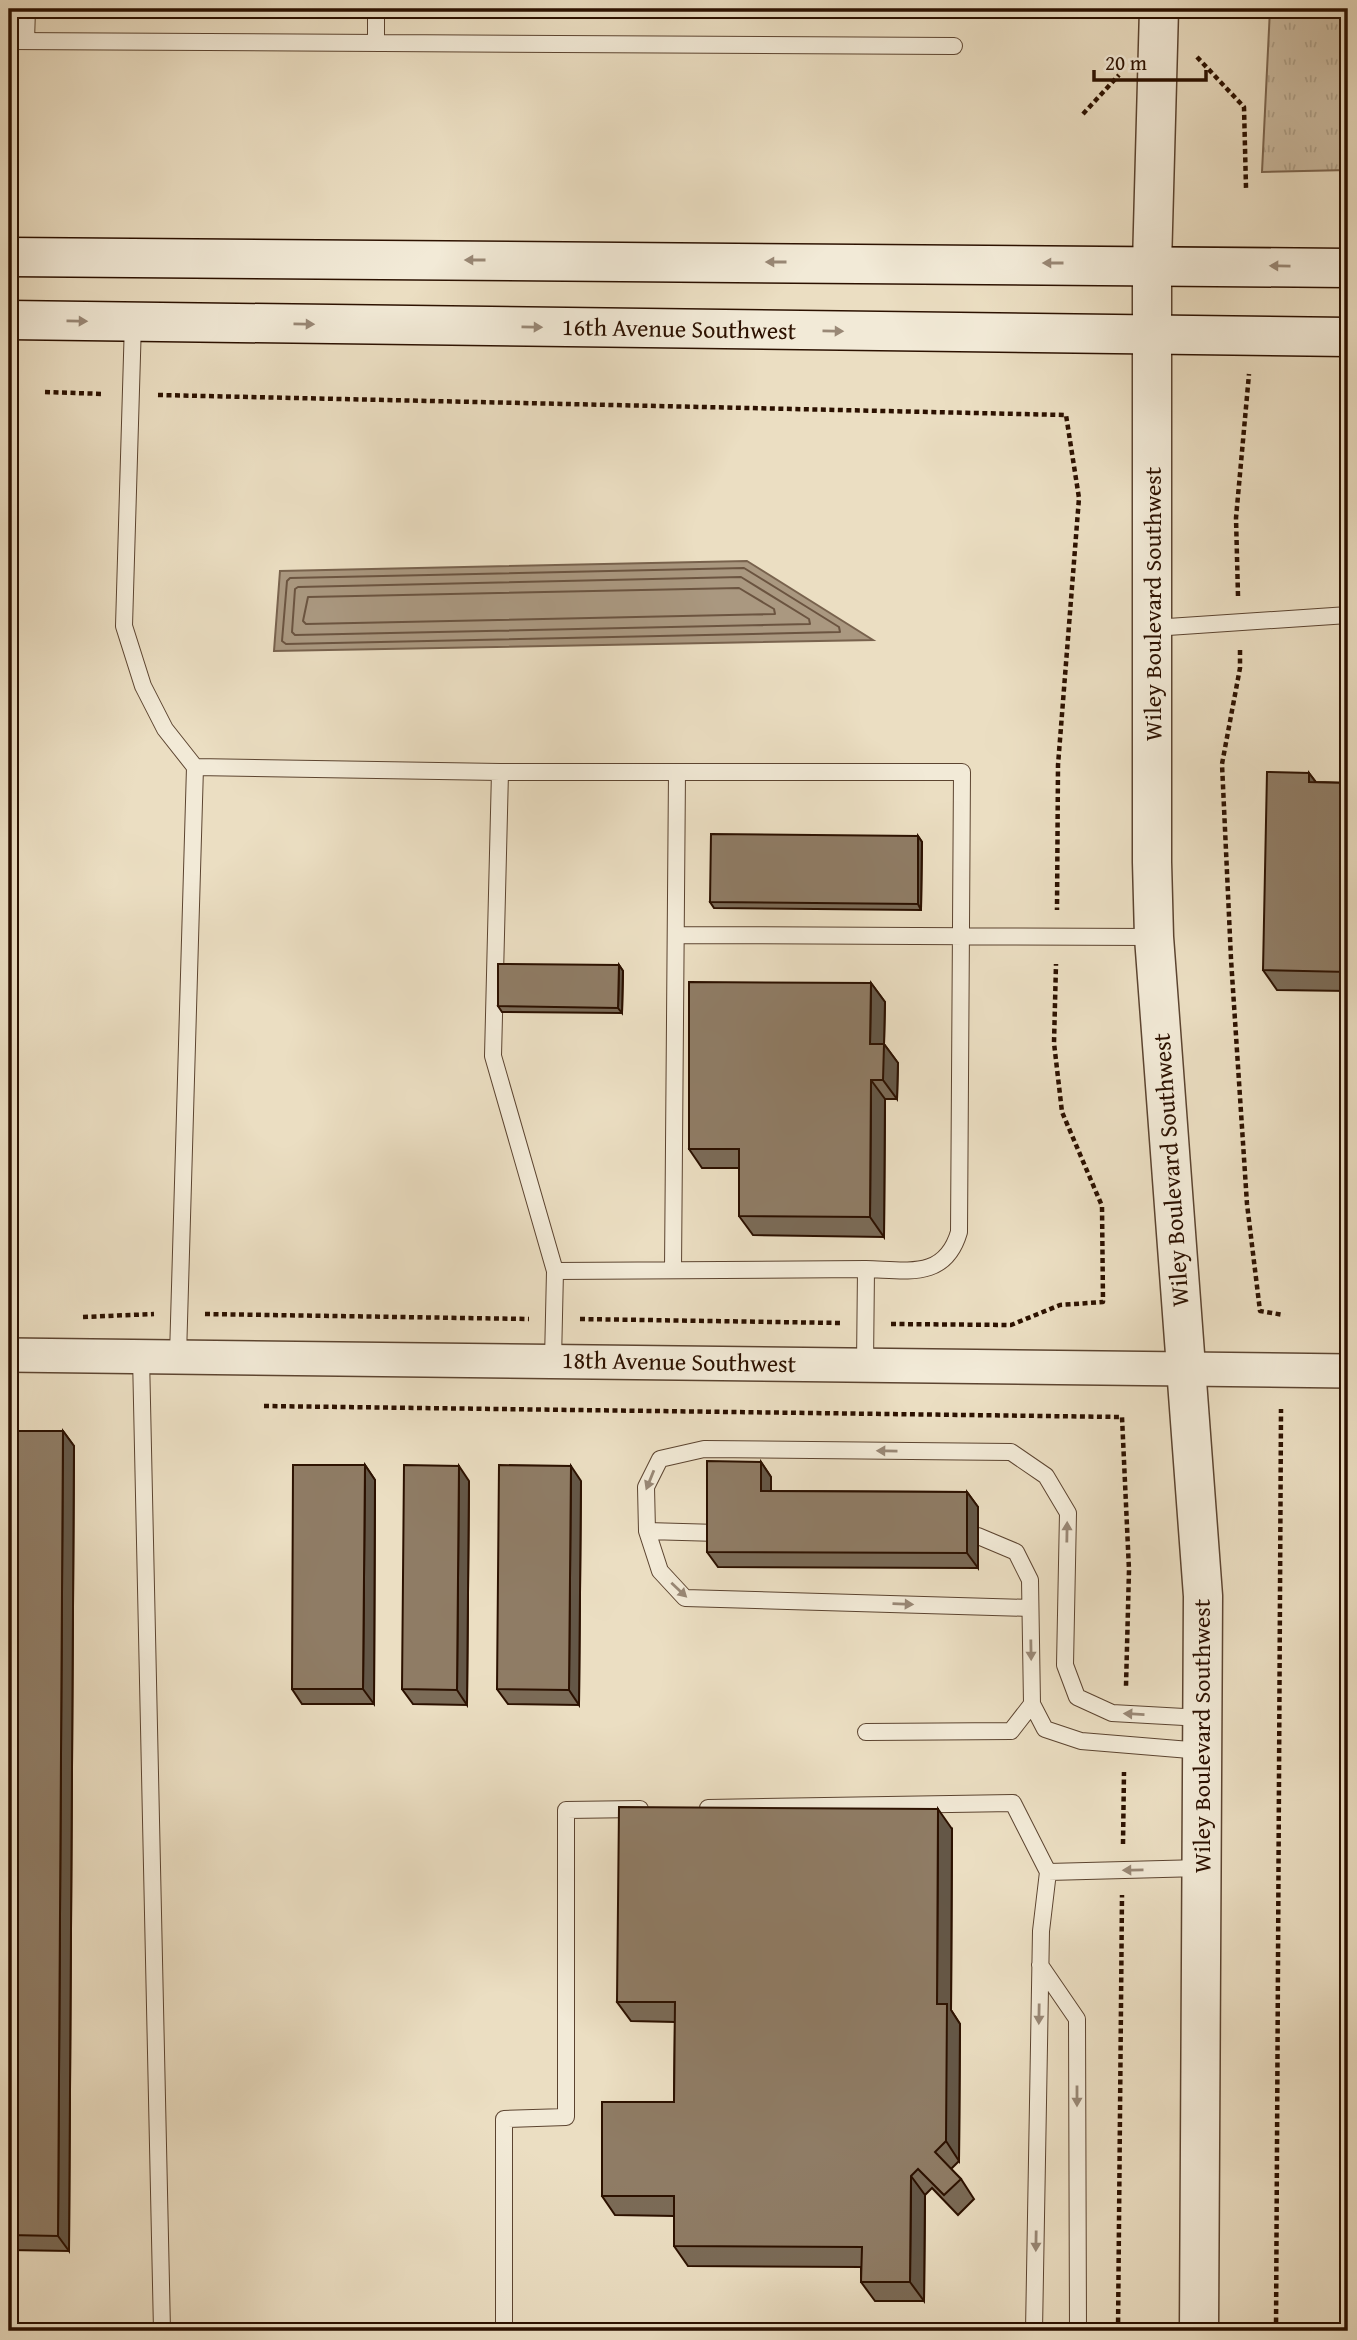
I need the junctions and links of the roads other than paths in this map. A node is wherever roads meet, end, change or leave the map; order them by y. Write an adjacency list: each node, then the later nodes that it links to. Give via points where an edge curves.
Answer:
1 (27, 9): 5 (lane)
2 (376, 9): 6 (lane)
3 (1159, 19): 10 (main road, Wiley Boulevard Southwest)
4 (9, 41): 5 (lane)
5 (26, 41): 6 (lane)
6 (376, 43): 7 (lane)
7 (954, 46)
8 (9, 238): 9 (lane)
9 (27, 258): 10 (main road, one-way to 9)
10 (1152, 264): 11 (main road, one-way to 10); 14 (main road, Wiley Boulevard Southwest)
11 (1348, 268)
12 (9, 320): 13 (main road, 16th Avenue Southwest, one-way to 13)
13 (133, 322): 14 (main road, 16th Avenue Southwest, one-way to 14); 18 (lane, via 124,626 143,686 165,729)
14 (1152, 335): 15 (main road, 16th Avenue Southwest); 17 (main road, Wiley Boulevard Southwest)
15 (1348, 337)
16 (1348, 615): 17 (lane)
17 (1153, 628): 23 (main road, Wiley Boulevard Southwest)
18 (195, 767): 19 (lane); 29 (lane)
19 (500, 772): 20 (lane); 26 (lane, via 493,1056)
20 (677, 772): 21 (lane); 22 (lane, via 962,772)
21 (676, 935): 22 (lane); 25 (lane)
22 (963, 936): 23 (lane); 24 (lane, via 959,1232 955,1246 942,1262 926,1270)
23 (1154, 937): 32 (main road, Wiley Boulevard Southwest)
24 (866, 1269): 25 (lane); 31 (lane)
25 (673, 1270): 26 (lane)
26 (555, 1271): 30 (lane)
27 (9, 1355): 28 (street, 18th Avenue Southwest)
28 (141, 1356): 29 (street, 18th Avenue Southwest); 46 (lane)
29 (178, 1356): 30 (street, 18th Avenue Southwest)
30 (553, 1360): 31 (street, 18th Avenue Southwest)
31 (865, 1365): 32 (street, 18th Avenue Southwest)
32 (1186, 1369): 33 (street, 18th Avenue Southwest); 40 (main road, Wiley Boulevard Southwest, via 1203,1596)
33 (1348, 1371)
34 (647, 1531): 35 (lane); 37 (lane, one-way to 37, via 660,1571 685,1598); 40 (lane, one-way to 34, via 1112,1713 1077,1697 1065,1665 1068,1513 1046,1476 1011,1452 704,1449 660,1459 646,1487)
35 (718, 1533)
36 (978, 1536): 37 (lane, via 1016,1552 1030,1580)
37 (1030, 1608): 38 (lane, one-way to 38)
38 (1032, 1704): 39 (lane, via 1011,1731); 40 (lane, via 1045,1729 1081,1741)
39 (866, 1732)
40 (1202, 1735): 43 (main road, Wiley Boulevard Southwest)
41 (687, 1808): 44 (lane, via 1013,1803)
42 (660, 1809): 47 (lane, via 566,1810 566,2117 504,2119)
43 (1201, 1868): 44 (lane, one-way to 44); 50 (main road, Wiley Boulevard Southwest)
44 (1048, 1872): 45 (lane)
45 (1040, 1965): 48 (lane, one-way to 48); 49 (lane, one-way to 49, via 1077,2020)
46 (162, 2331)
47 (504, 2331)
48 (1034, 2331)
49 (1078, 2331)
50 (1199, 2331)

